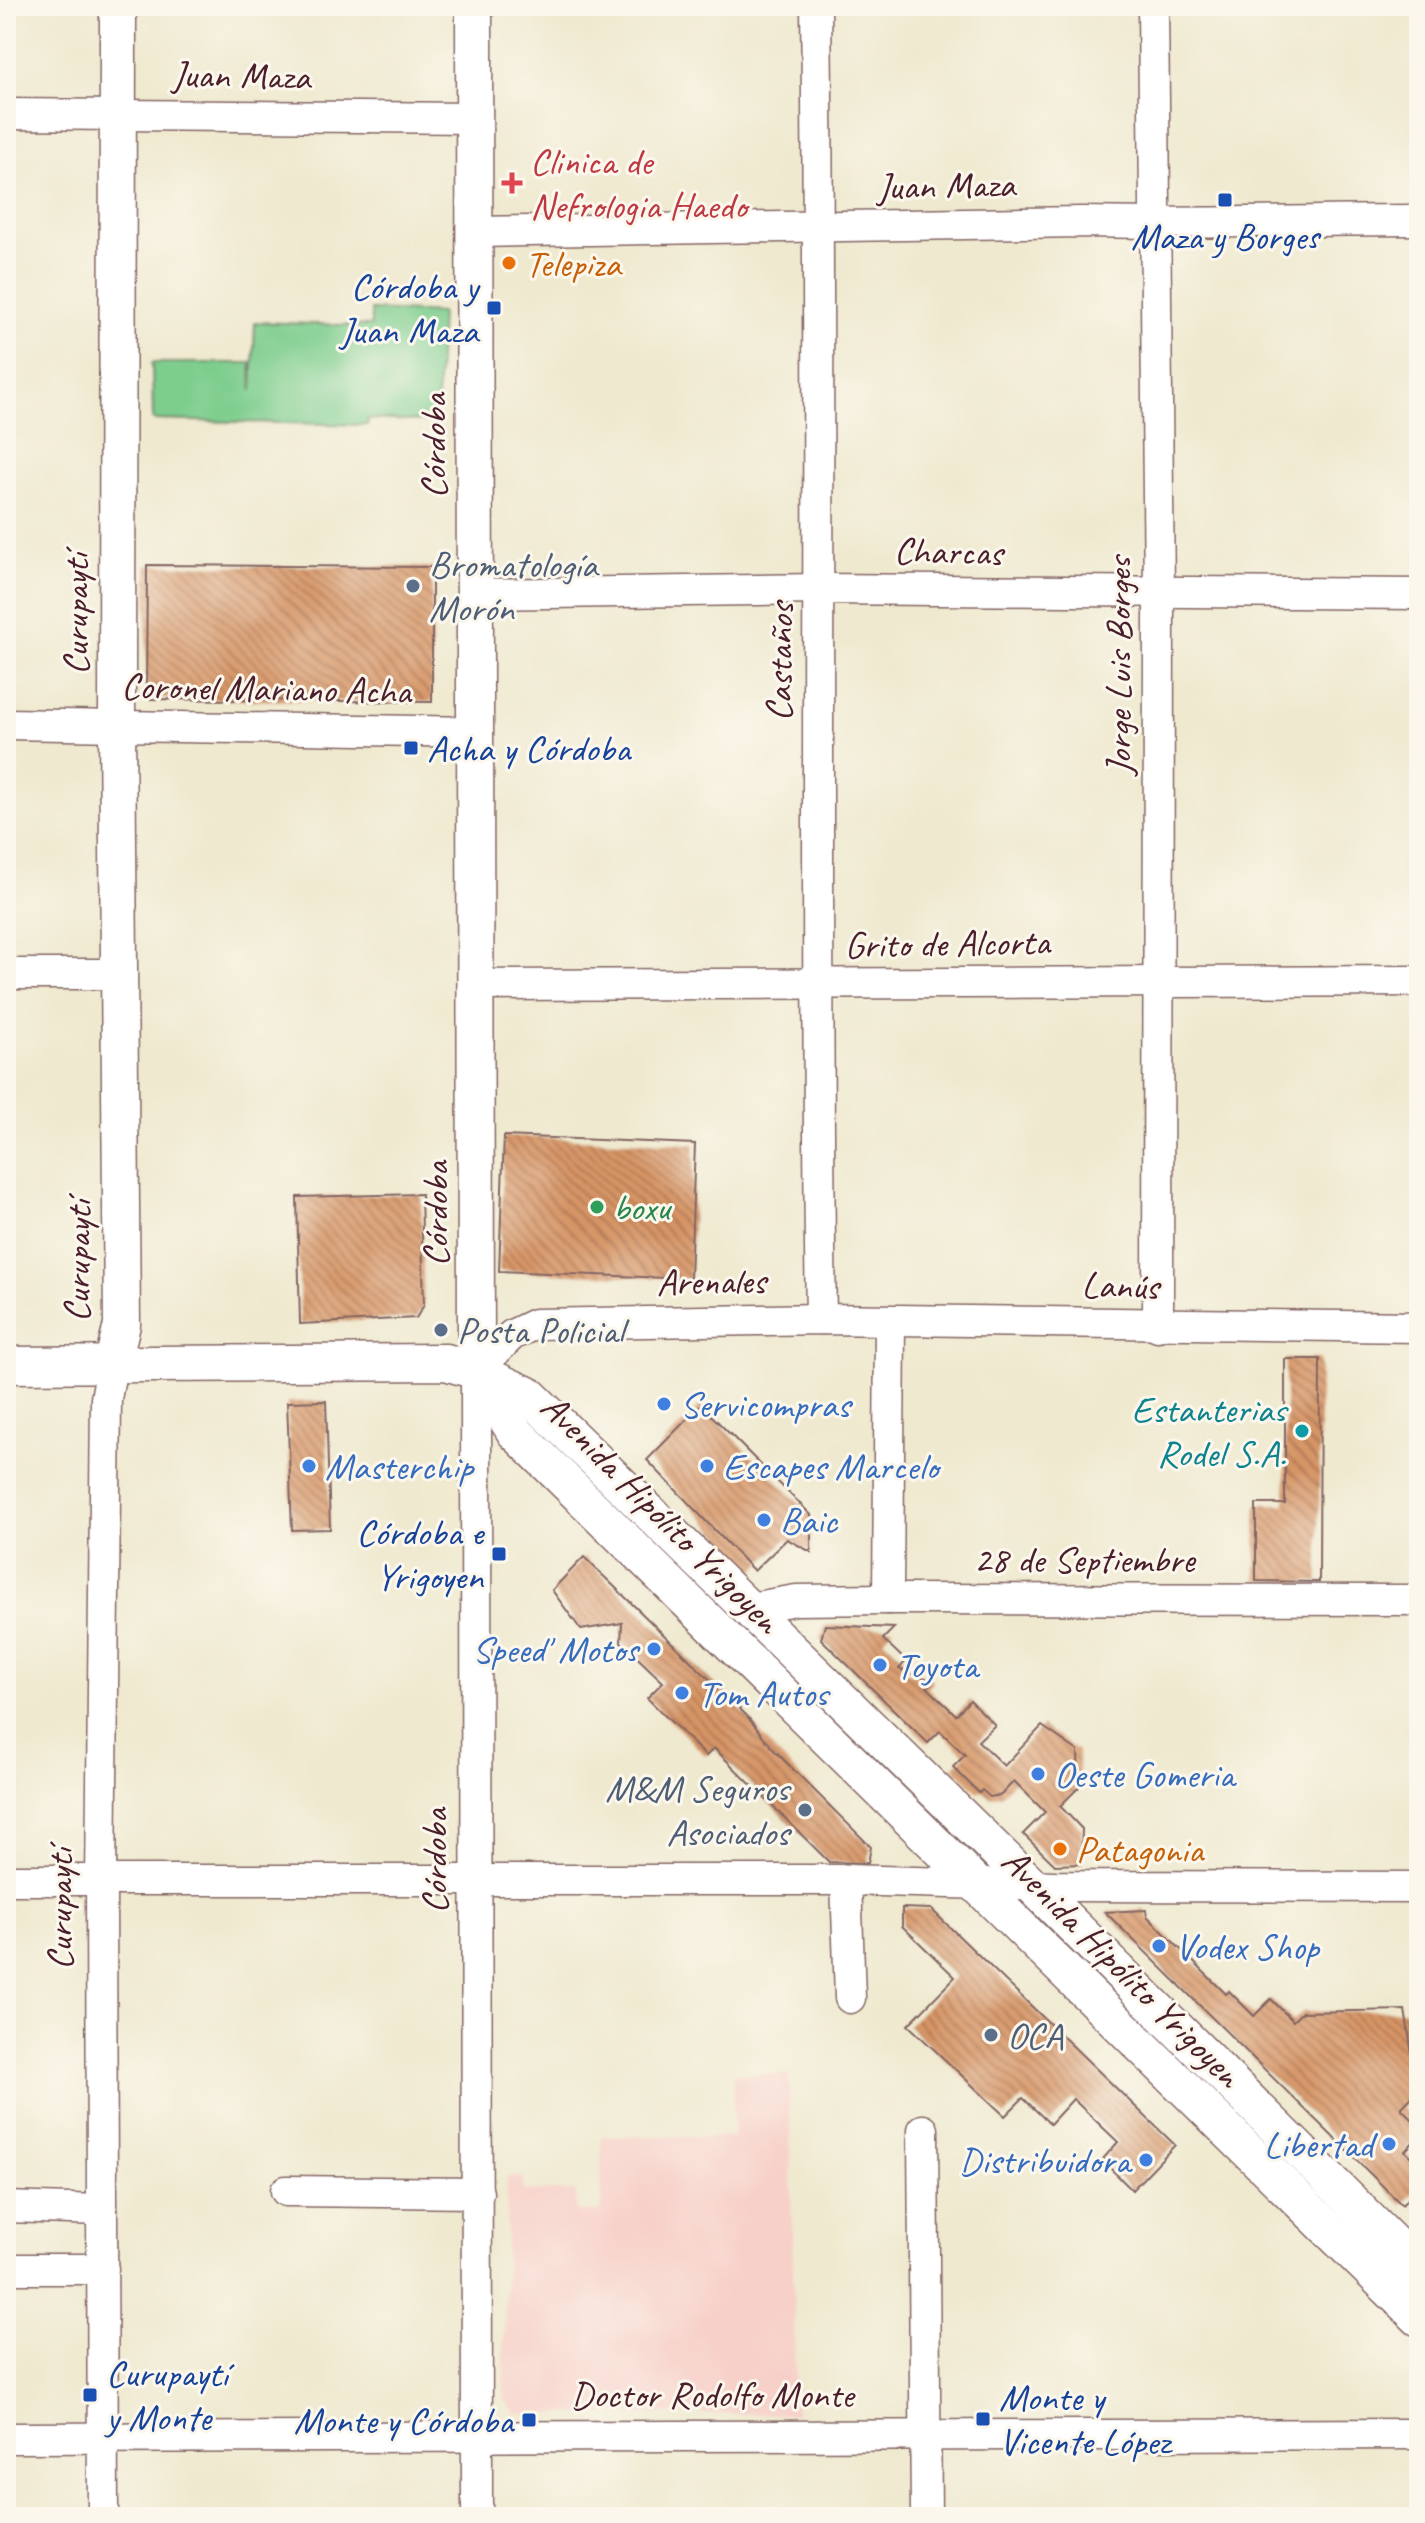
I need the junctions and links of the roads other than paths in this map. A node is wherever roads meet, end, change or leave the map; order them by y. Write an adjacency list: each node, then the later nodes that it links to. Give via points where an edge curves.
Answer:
1 (118, 6): 5 (main road, Curupaytí)
2 (474, 6): 7 (main road, Córdoba)
3 (816, 6): 10 (street, Castaños)
4 (1153, 6): 9 (street, Jorge Luis Borges)
5 (117, 113): 6 (street, Juan Maza); 7 (street, Juan Maza); 17 (main road, Curupaytí)
6 (6, 114)
7 (474, 118): 11 (main road, Córdoba)
8 (1419, 220): 9 (street, Juan Maza)
9 (1155, 224): 10 (street, Juan Maza); 14 (street, Jorge Luis Borges)
10 (819, 227): 11 (street, Juan Maza); 12 (street, Castaños)
11 (475, 232): 13 (main road, Córdoba)
12 (819, 589): 13 (street, Charcas); 14 (street, Charcas); 24 (street, Castaños)
13 (475, 594): 18 (main road, Córdoba)
14 (1159, 594): 15 (street, Charcas); 21 (street, Jorge Luis Borges)
15 (1419, 594)
16 (6, 724): 17 (street, Coronel Mariano Acha)
17 (117, 724): 18 (street, Coronel Mariano Acha); 20 (main road, Curupaytí)
18 (476, 732): 23 (main road, Córdoba)
19 (6, 974): 20 (street)
20 (118, 974): 30 (main road, Curupaytí, via 122,1325)
21 (1158, 980): 22 (street, Grito de Alcorta); 24 (street, Grito de Alcorta); 27 (street, Jorge Luis Borges)
22 (1419, 981)
23 (476, 985): 24 (street, Grito de Alcorta); 31 (main road, Córdoba)
24 (815, 985): 25 (street, Castaños)
25 (821, 1319): 26 (street, Lanús); 31 (street, Arenales, via 535,1324 512,1335)
26 (890, 1321): 27 (street, Lanús); 32 (street)
27 (1158, 1326): 28 (street, Lanús)
28 (1419, 1327)
29 (6, 1365): 30 (main road)
30 (112, 1365): 31 (main road, via 446,1362); 39 (street, Curupaytí, via 106,1399)
31 (476, 1371): 34 (main road, Avenida Hipólito Yrigoyen, via 530,1396); 35 (street, Córdoba); 38 (main road, Avenida Hipólito Yrigoyen, via 515,1432)
32 (888, 1599): 33 (street, 28 de Septiembre); 34 (street, 28 de Septiembre, via 796,1600)
33 (1419, 1600)
34 (750, 1608): 40 (main road, Avenida Hipólito Yrigoyen)
35 (475, 1879): 37 (street); 39 (street); 45 (street, Córdoba)
36 (6, 1880): 39 (street)
37 (846, 1880): 38 (street); 42 (street)
38 (976, 1881): 40 (street); 51 (main road, Avenida Hipólito Yrigoyen)
39 (101, 1882): 47 (street, Curupaytí)
40 (1033, 1886): 41 (street); 50 (main road, Avenida Hipólito Yrigoyen)
41 (1419, 1887)
42 (850, 1998)
43 (923, 2130): 52 (street)
44 (286, 2191): 45 (street)
45 (478, 2193): 54 (street, Córdoba)
46 (6, 2207): 47 (street)
47 (102, 2210): 49 (street, Curupaytí)
48 (6, 2269): 49 (street)
49 (103, 2269): 56 (street, Curupaytí)
50 (1419, 2269)
51 (1419, 2318)
52 (926, 2433): 53 (street, Doctor Rodolfo Monte); 54 (street, Doctor Rodolfo Monte); 59 (street)
53 (1419, 2434)
54 (476, 2435): 56 (street, Doctor Rodolfo Monte); 58 (street, Córdoba)
55 (6, 2438): 56 (street, Doctor Rodolfo Monte)
56 (104, 2439): 57 (street, Curupaytí)
57 (103, 2517)
58 (477, 2517)
59 (926, 2517)

